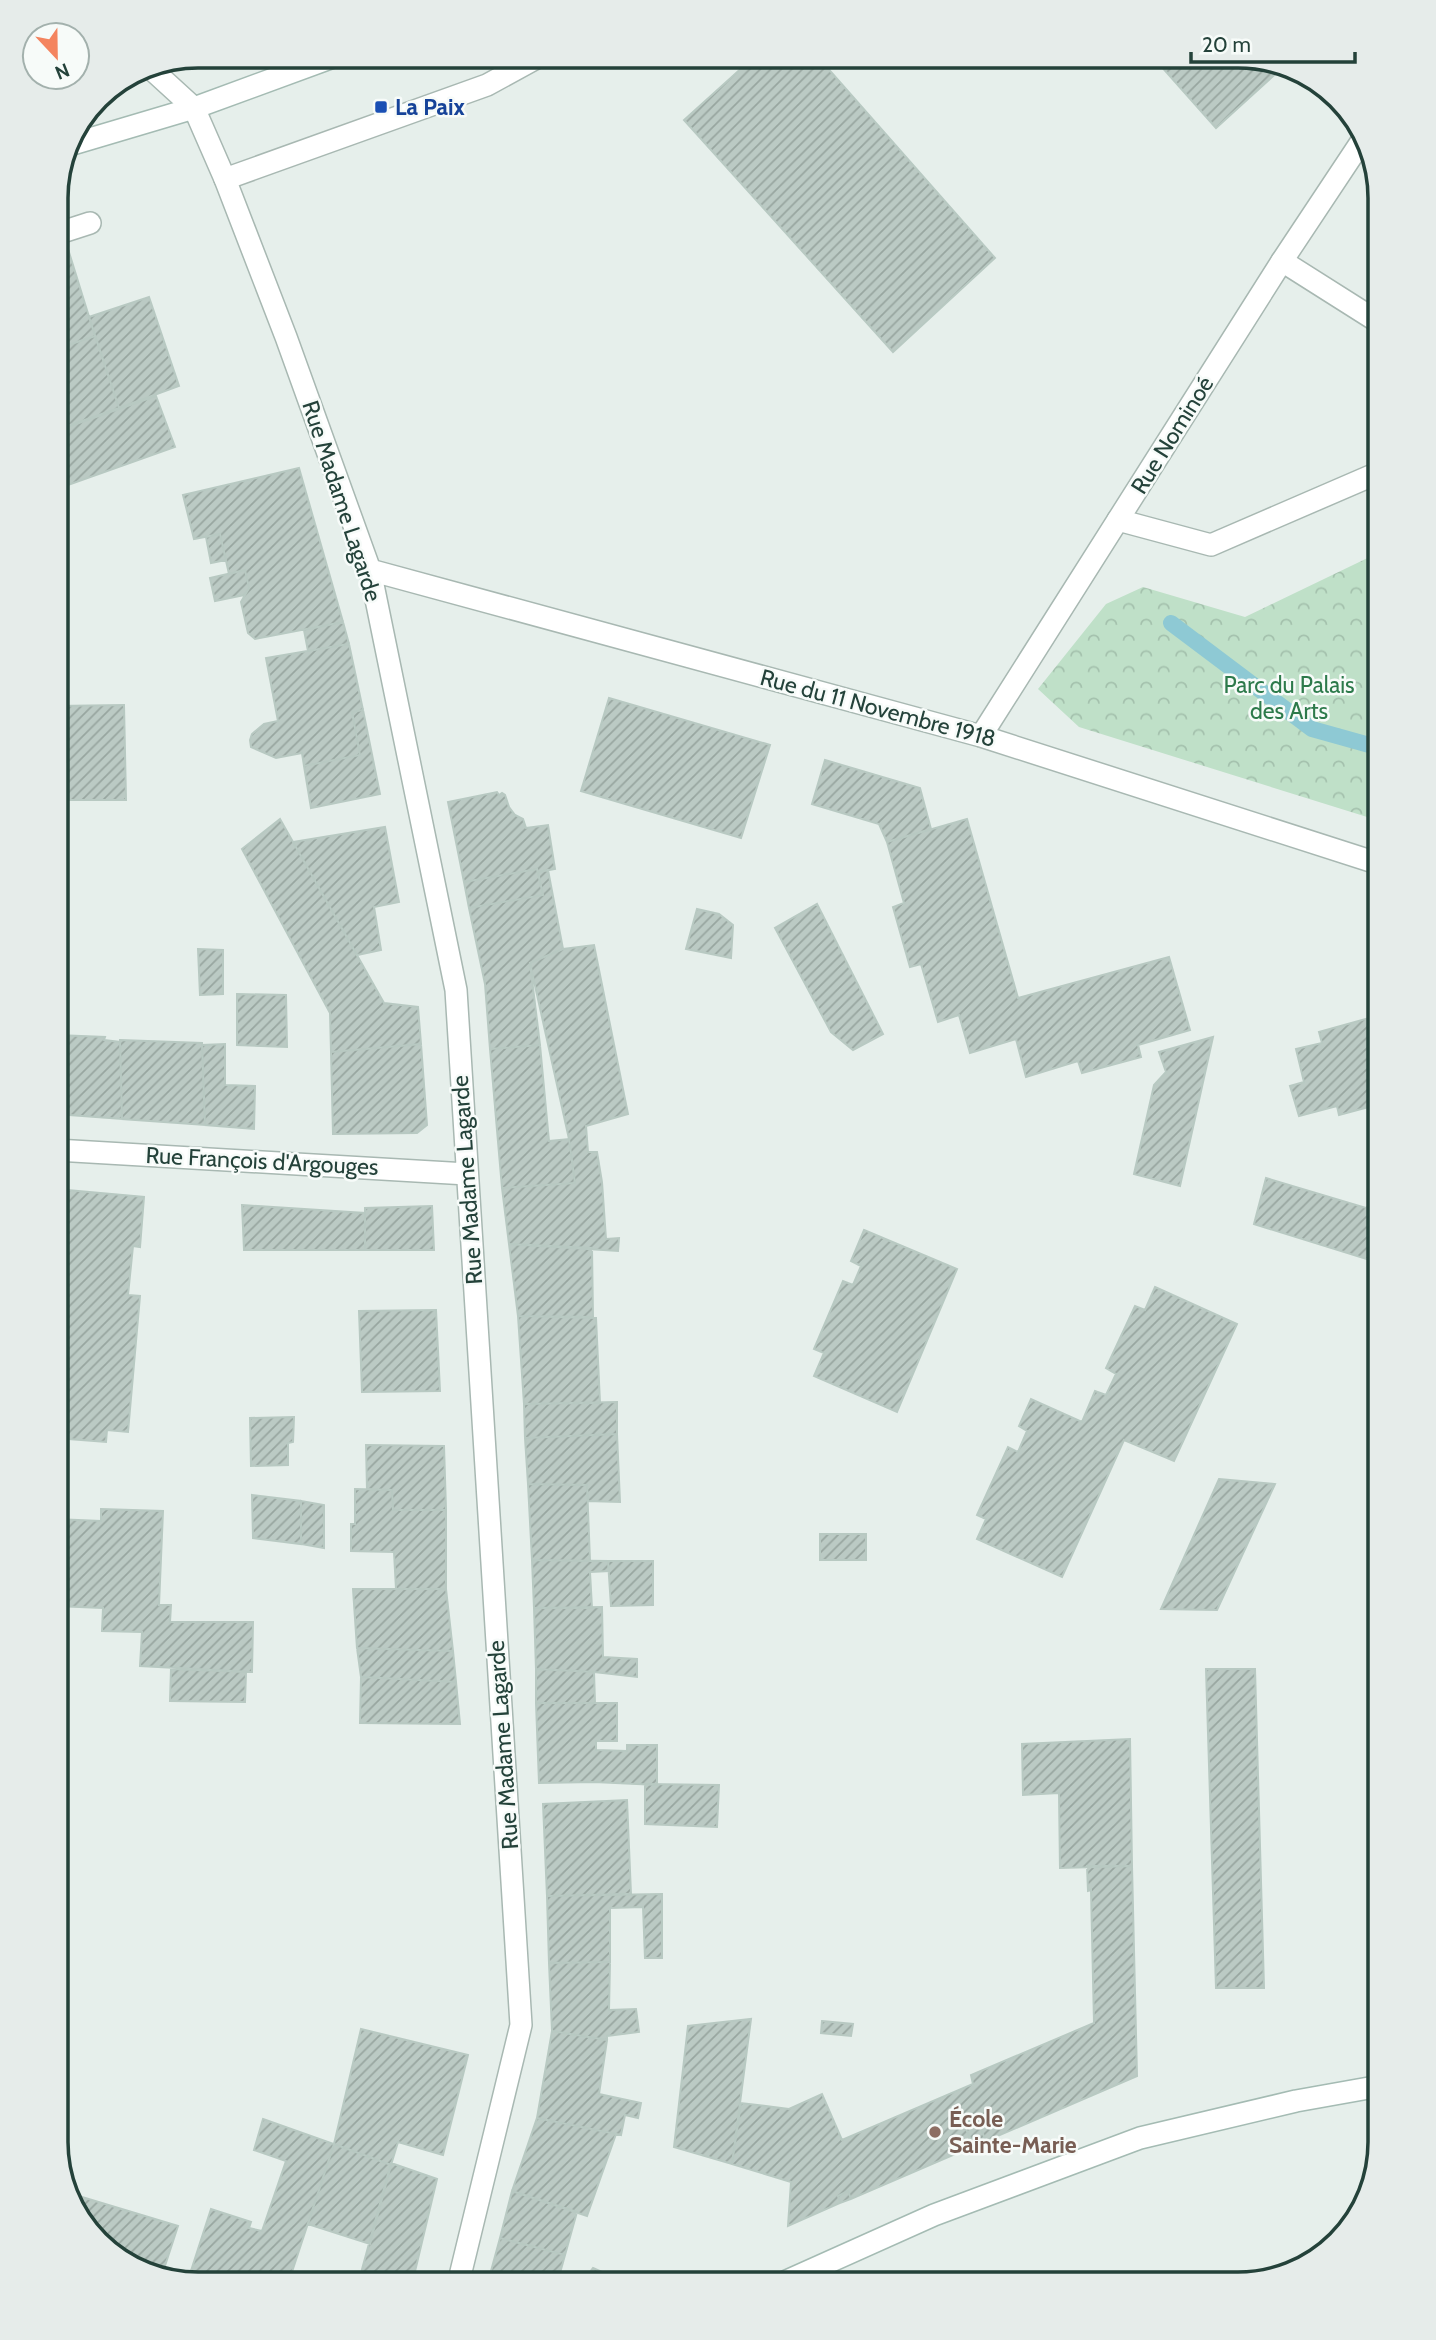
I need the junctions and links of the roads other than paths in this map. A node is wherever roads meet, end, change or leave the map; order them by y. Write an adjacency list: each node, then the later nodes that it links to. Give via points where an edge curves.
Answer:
1 (303, 68): 4 (street)
2 (517, 68): 7 (street, via 486,85)
3 (157, 75): 4 (street)
4 (194, 108): 5 (street); 7 (street, Rue Madame Lagarde)
5 (82, 141)
6 (1358, 147): 10 (street, Rue Nominoé)
7 (225, 180): 14 (street, Rue Madame Lagarde)
8 (90, 223): 9 (street)
9 (69, 230)
10 (1282, 261): 11 (street); 13 (street, Rue Nominoé)
11 (1368, 315)
12 (1368, 477): 13 (street, via 1211,545)
13 (1118, 520): 15 (street, Rue Nominoé)
14 (370, 570): 15 (street, Rue du 11 Novembre 1918); 18 (street, Rue Madame Lagarde, via 456,989)
15 (981, 736): 16 (street, Rue du 11 Novembre 1918)
16 (1368, 860)
17 (69, 1151): 18 (street, Rue François d'Argouges)
18 (467, 1174): 20 (street, Rue Madame Lagarde, via 521,2025)
19 (1368, 2088): 21 (street, via 1140,2138 934,2215)
20 (461, 2271)
21 (808, 2272)

